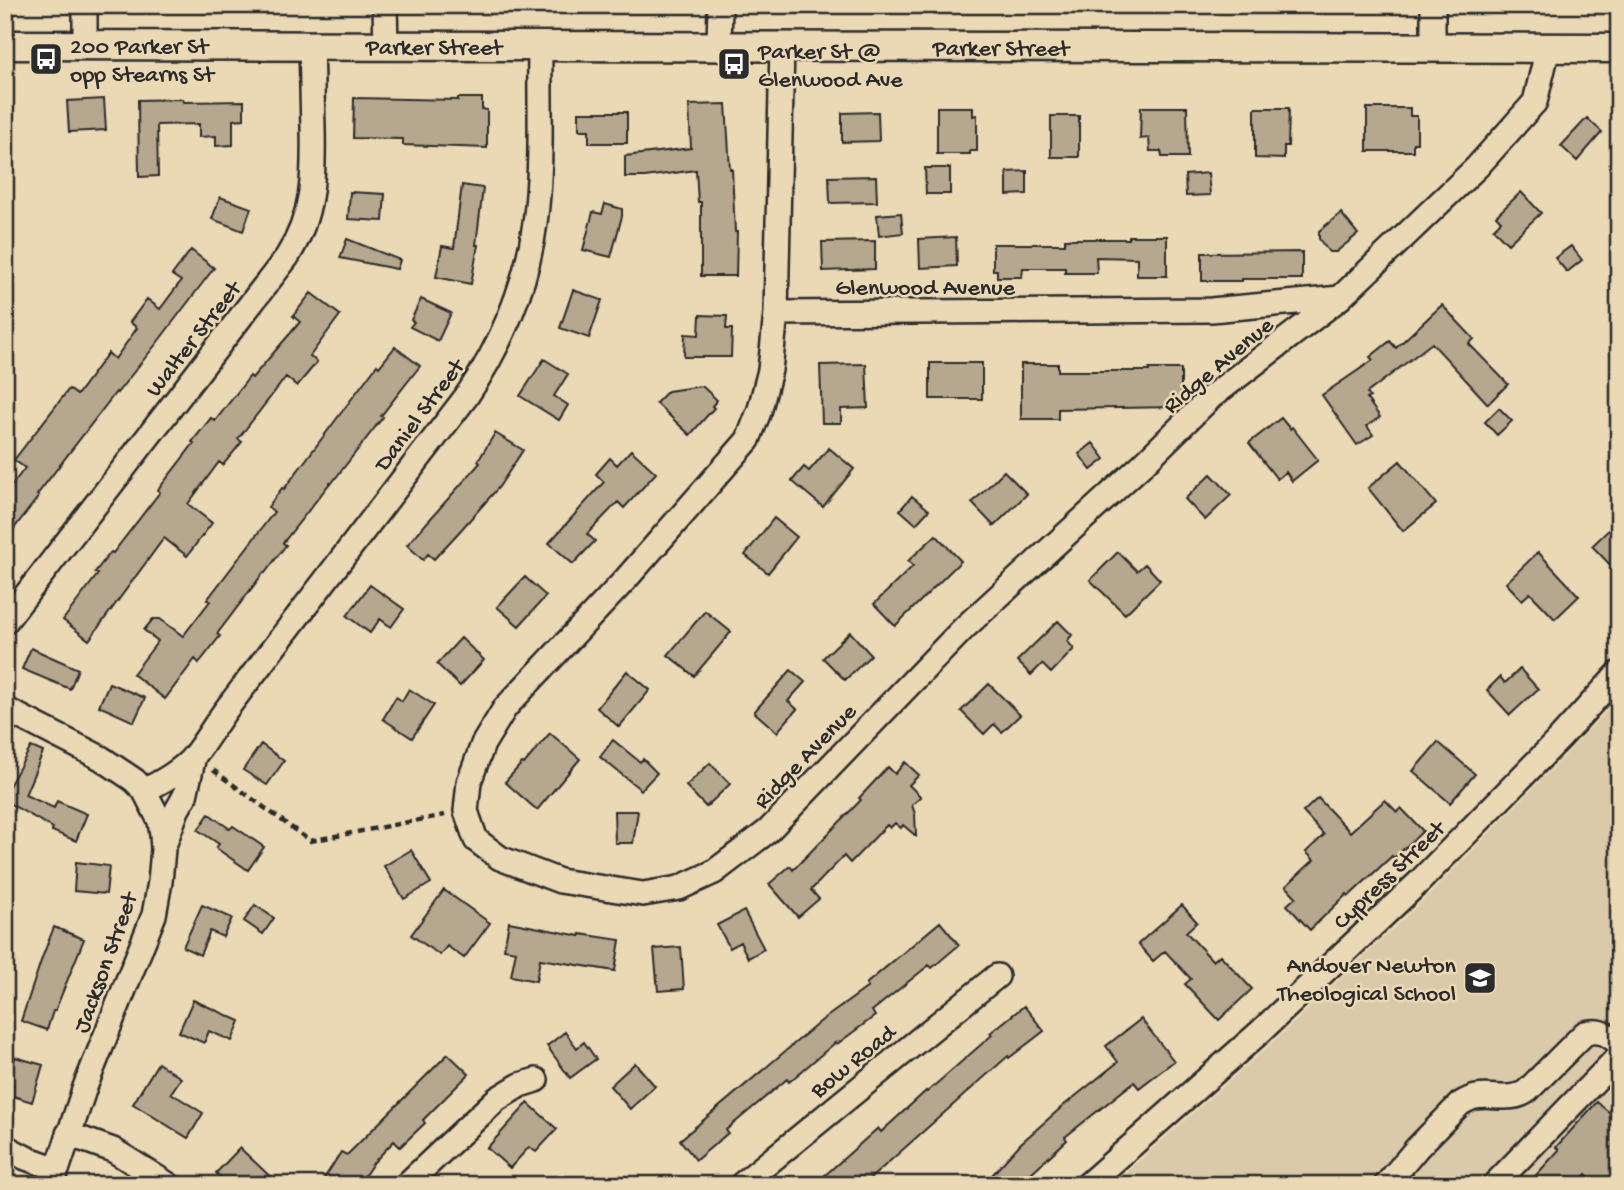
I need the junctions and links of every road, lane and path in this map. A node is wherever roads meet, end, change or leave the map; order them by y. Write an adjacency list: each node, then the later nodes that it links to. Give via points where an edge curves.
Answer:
1 (85, 5): 6 (street)
2 (385, 5): 8 (street)
3 (720, 5): 10 (street)
4 (1433, 5): 12 (street)
5 (5, 45): 6 (main road, Parker Street)
6 (85, 45): 7 (main road, Parker Street)
7 (311, 45): 8 (main road, Parker Street); 17 (street, Walter Street, via 313,177 297,242)
8 (386, 45): 9 (main road, Parker Street)
9 (540, 46): 10 (main road, Parker Street); 20 (street, Daniel Street, via 535,227 503,334 466,397)
10 (719, 46): 11 (main road, Parker Street)
11 (782, 46): 12 (main road, Parker Street); 16 (street)
12 (1433, 48): 13 (main road, Parker Street)
13 (1548, 48): 14 (main road, Parker Street); 15 (street, Ridge Avenue, via 1535,102 1477,167)
14 (1619, 48)
15 (1340, 298): 16 (street, Glenwood Avenue, via 1211,310); 22 (street, Ridge Avenue, via 1211,397 964,628 768,831 714,872 680,888 643,894 560,881 500,858 476,840)
16 (776, 313): 22 (street, via 770,370 748,440 505,708 483,744 469,782)
17 (5, 622)
18 (1619, 673): 34 (street, Cypress Street, via 1418,884)
19 (5, 709): 21 (street, Jackson Street, via 101,758)
20 (194, 756): 21 (street, Daniel Street); 22 (path, via 310,841); 23 (street, Daniel Street, via 185,796)
21 (144, 790): 23 (street, Jackson Street, via 160,821)
22 (466, 811)
23 (163, 849): 28 (street, Jackson Street, via 154,915)
24 (997, 976): 33 (street, Bow Road)
25 (1619, 1044): 35 (street, via 1603,1032 1585,1033 1521,1096 1474,1097 1460,1104)
26 (1619, 1056): 36 (street)
27 (536, 1080): 32 (street, via 497,1099)
28 (68, 1134): 30 (street, Jackson Street); 31 (street, via 113,1150)
29 (5, 1147): 30 (street)
30 (55, 1177)
31 (169, 1185)
32 (405, 1185)
33 (741, 1185)
34 (1087, 1185)
35 (1386, 1185)
36 (1494, 1185)

